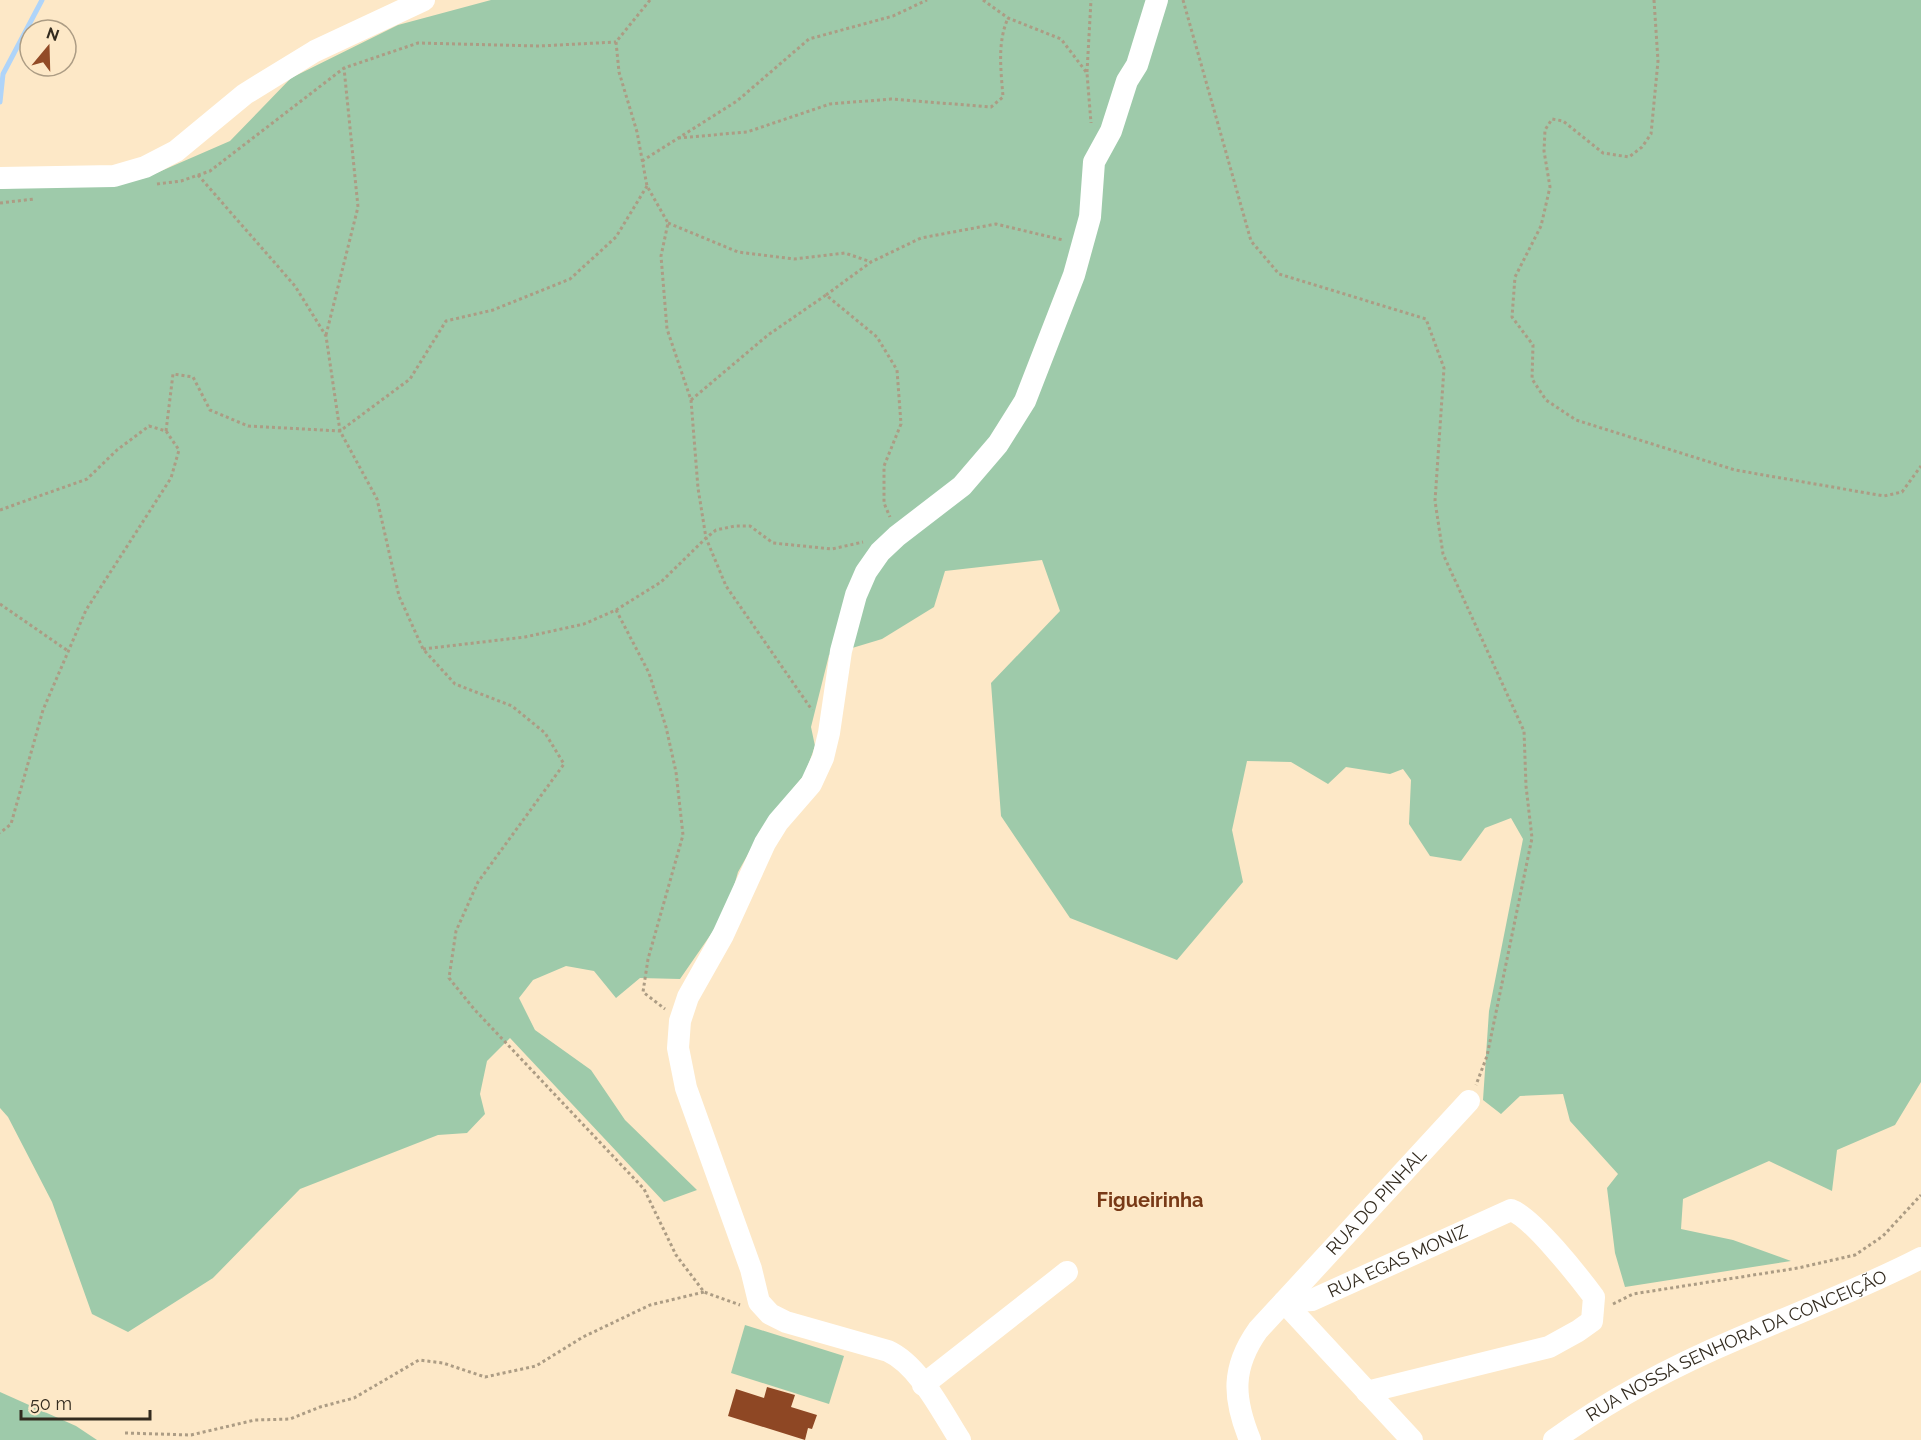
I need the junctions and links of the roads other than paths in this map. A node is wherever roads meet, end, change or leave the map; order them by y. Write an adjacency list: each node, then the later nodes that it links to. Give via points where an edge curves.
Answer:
1 (424, 0): 3 (street)
2 (1156, 0): 9 (street, via 1137,65 1094,162 1090,218 1070,286 1030,391 998,444 962,486 892,541 866,572 850,613 829,733 818,771 765,843 723,935 687,997 680,1021 678,1048 686,1088 751,1269 759,1302 770,1314 786,1322 896,1355)
3 (387, 8): 4 (street, via 244,94 176,151 145,167 114,176)
4 (0, 178)
5 (1469, 1101): 8 (street, RUA DO PINHAL)
6 (1921, 1258): 11 (street, RUA NOSSA SENHORA DA CONCEIÇÃO, via 1877,1281 1670,1370 1619,1398)
7 (1067, 1272): 9 (street)
8 (1284, 1302): 10 (street); 10 (street, RUA EGAS MONIZ, via 1312,1300 1508,1210 1527,1220 1594,1297 1592,1321 1549,1347); 13 (street, RUA DO PINHAL, via 1258,1330 1242,1360 1237,1399)
9 (923, 1384): 12 (street)
10 (1367, 1392): 14 (street)
11 (1560, 1438)
12 (960, 1440)
13 (1250, 1440)
14 (1412, 1440)

